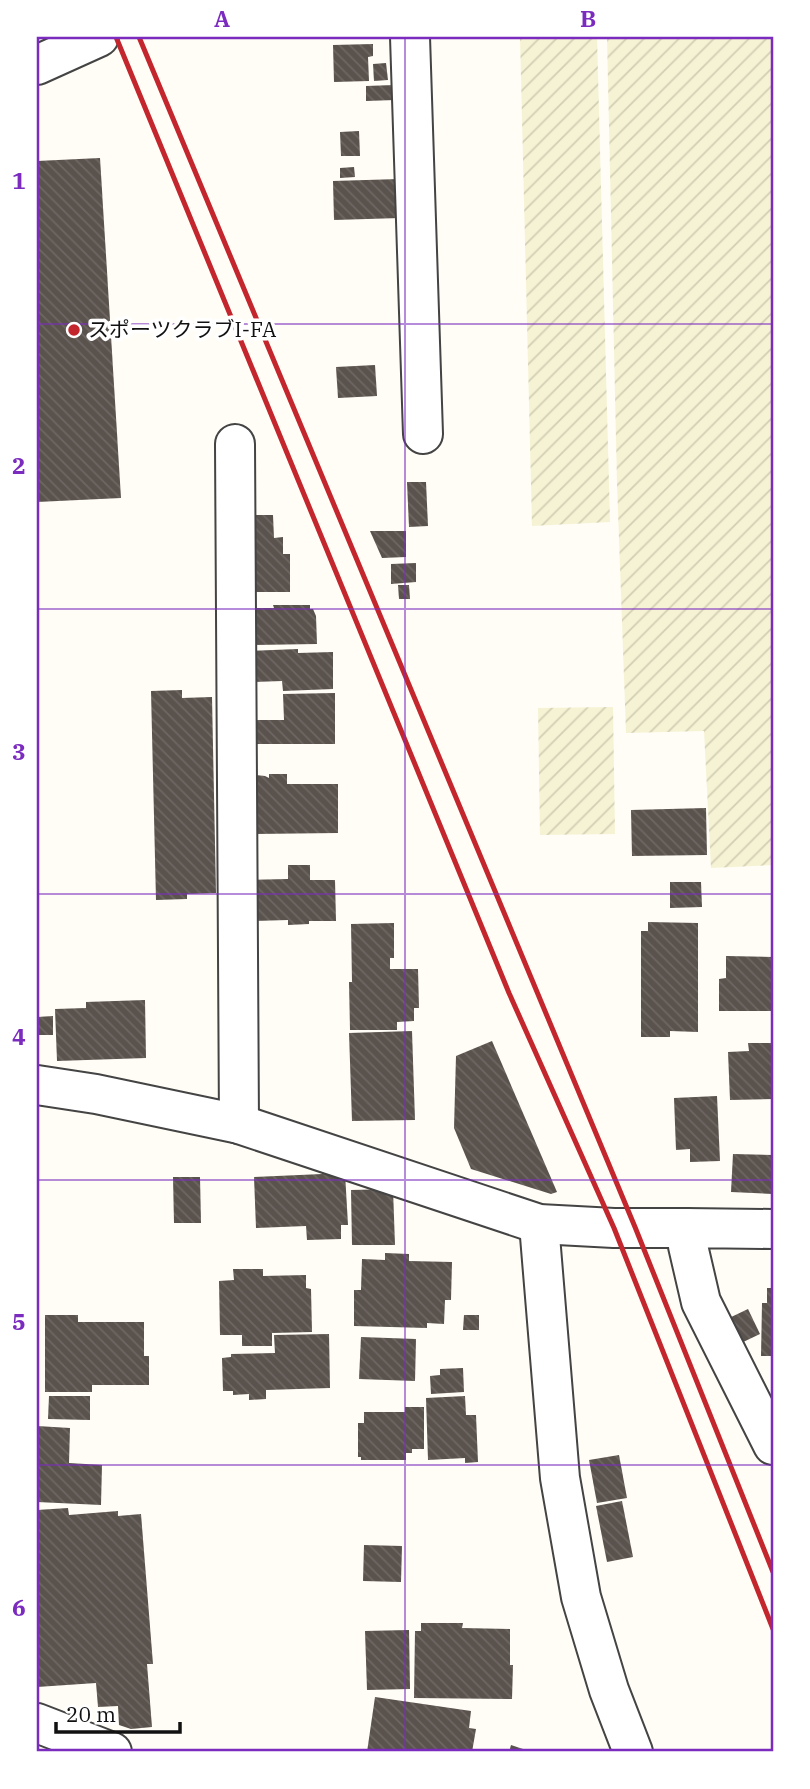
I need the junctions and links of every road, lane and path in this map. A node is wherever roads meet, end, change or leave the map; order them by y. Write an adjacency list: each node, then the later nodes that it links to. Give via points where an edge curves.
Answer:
1 (99, 37): 3 (street)
2 (410, 37): 4 (street)
3 (37, 65)
4 (423, 434)
5 (235, 444): 7 (street)
6 (37, 1085): 7 (street)
7 (239, 1124): 8 (street)
8 (539, 1224): 9 (street); 14 (street, via 560,1478 581,1597)
9 (686, 1228): 10 (street); 11 (street, via 701,1302)
10 (773, 1229)
11 (773, 1445)
12 (37, 1723): 13 (street)
13 (112, 1752)
14 (633, 1752)

